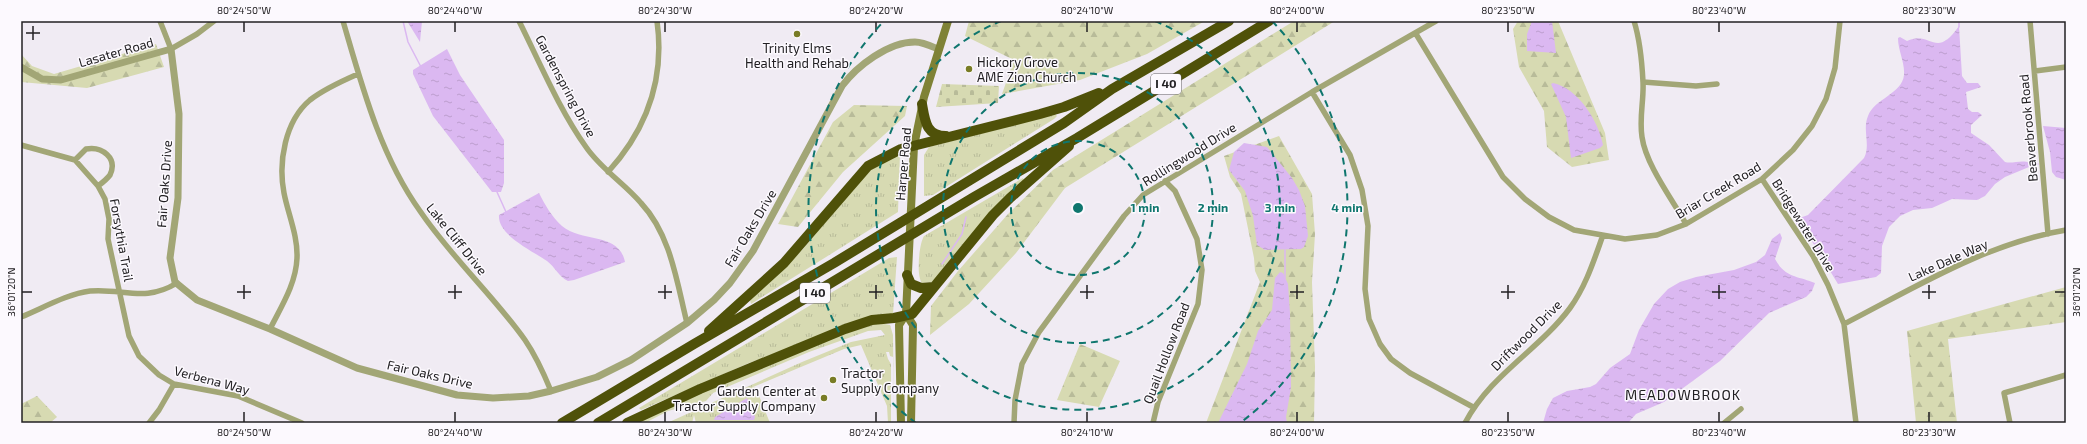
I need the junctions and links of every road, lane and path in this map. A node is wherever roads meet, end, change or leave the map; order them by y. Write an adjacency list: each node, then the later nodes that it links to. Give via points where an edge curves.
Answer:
1 (160, 21): 14 (street)
2 (214, 21): 14 (street, Lasater Road)
3 (343, 21): 19 (street, Lake Cliff Drive)
4 (519, 21): 30 (street, Gardenspring Drive, via 586,147)
5 (657, 21): 30 (street, via 657,63 651,103 633,141)
6 (948, 21): 15 (main road, Harper Road)
7 (1229, 21): 22 (highway, I 40)
8 (1269, 21): 26 (highway, I 40)
9 (1436, 21): 13 (street, Rollingwood Drive)
10 (1634, 21): 20 (street)
11 (1840, 21): 31 (street, Briar Creek Road, via 1835,68 1826,99 1812,126 1793,150)
12 (2030, 21): 18 (street, Beaverbrook Road)
13 (1416, 34): 23 (street, Rollingwood Drive); 37 (street, Briar Creek Road, via 1503,178 1549,217 1574,230)
14 (171, 49): 16 (street, Lasater Road, via 60,80 42,79); 39 (street, Fair Oaks Drive, via 179,114 178,198 170,258)
15 (938, 49): 24 (main road, Harper Road); 44 (street, Fair Oaks Drive, via 920,42 905,44 872,58 851,74 842,86 746,262 714,300)
16 (21, 67)
17 (2066, 67): 18 (street)
18 (2035, 71): 36 (street, Beaverbrook Road)
19 (358, 74): 46 (street, via 328,88 309,101 298,114 289,132 282,170 297,258 293,281); 50 (street, Lake Cliff Drive, via 382,142 418,210 443,244 526,341)
20 (1643, 82): 21 (street, via 1696,86); 34 (street, via 1641,118 1644,146)
21 (1717, 84)
22 (1112, 89): 25 (highway, via 1064,107); 47 (highway, I 40, via 1064,123 834,263)
23 (1312, 92): 32 (street, Rollingwood Drive); 51 (street, via 1350,155 1362,190 1368,226 1365,289 1369,320 1380,344 1392,359 1410,373)
24 (922, 104): 25 (highway, via 924,118 932,133); 28 (main road, Harper Road)
25 (948, 136): 28 (highway)
26 (1077, 138): 40 (highway, via 1060,156 1010,198); 56 (highway, I 40)
27 (21, 146): 29 (street)
28 (914, 146): 38 (main road, Harper Road); 47 (highway, via 889,154 868,166 784,263)
29 (75, 160): 33 (street, Forsythia Trail); 33 (street, via 86,149 99,148 106,152 111,159 111,170 109,176)
30 (608, 172): 44 (street, Gardenspring Drive, via 642,203 655,221 666,243)
31 (1762, 179): 34 (street, Briar Creek Road); 45 (street, Bridgewater Drive, via 1813,256)
32 (1165, 181): 60 (street, Rollingwood Drive, via 1143,196 1124,216 1039,332 1022,364 1015,400); 61 (street, Quail Hollow Road, via 1175,191 1197,239 1202,270 1198,304 1158,402)
33 (98, 186): 41 (street, Forsythia Trail, via 105,199 109,219 108,239)
34 (1686, 224): 37 (street, Briar Creek Road, via 1657,235 1624,239)
35 (2066, 230): 36 (street, Lake Dale Way)
36 (2048, 234): 45 (street, Lake Dale Way, via 1963,264)
37 (1603, 235): 51 (street, Driftwood Drive, via 1587,279 1570,308)
38 (907, 275): 40 (highway, via 911,284 921,288); 42 (main road, Harper Road)
39 (177, 283): 41 (street, via 155,293); 46 (street, Fair Oaks Drive, via 197,300)
40 (933, 287): 42 (highway, via 916,311)
41 (121, 293): 43 (street, via 89,291 62,299); 49 (street, Verbena Way, via 129,336 139,356 159,375)
42 (906, 314): 57 (highway, via 872,320 845,329 700,389); 58 (main road, Harper Road, via 899,325); 59 (main road, Harper Road, via 913,325)
43 (21, 317)
44 (687, 323): 50 (street, Fair Oaks Drive, via 631,360 597,377)
45 (1844, 324): 64 (street, Bridgewater Drive)
46 (270, 329): 50 (street, Fair Oaks Drive, via 357,368 457,395 493,398)
47 (694, 344): 55 (highway, I 40)
48 (2066, 375): 65 (street, via 2004,393)
49 (174, 384): 53 (street); 54 (street, Verbena Way, via 238,396)
50 (551, 392)
51 (1473, 407): 62 (street, Driftwood Drive)
52 (1741, 409): 63 (street)
53 (149, 423)
54 (302, 423)
55 (562, 423)
56 (598, 423)
57 (626, 423)
58 (901, 423)
59 (911, 423)
60 (1014, 423)
61 (1153, 423)
62 (1465, 423)
63 (1724, 423)
64 (1856, 423)
65 (2010, 423)

